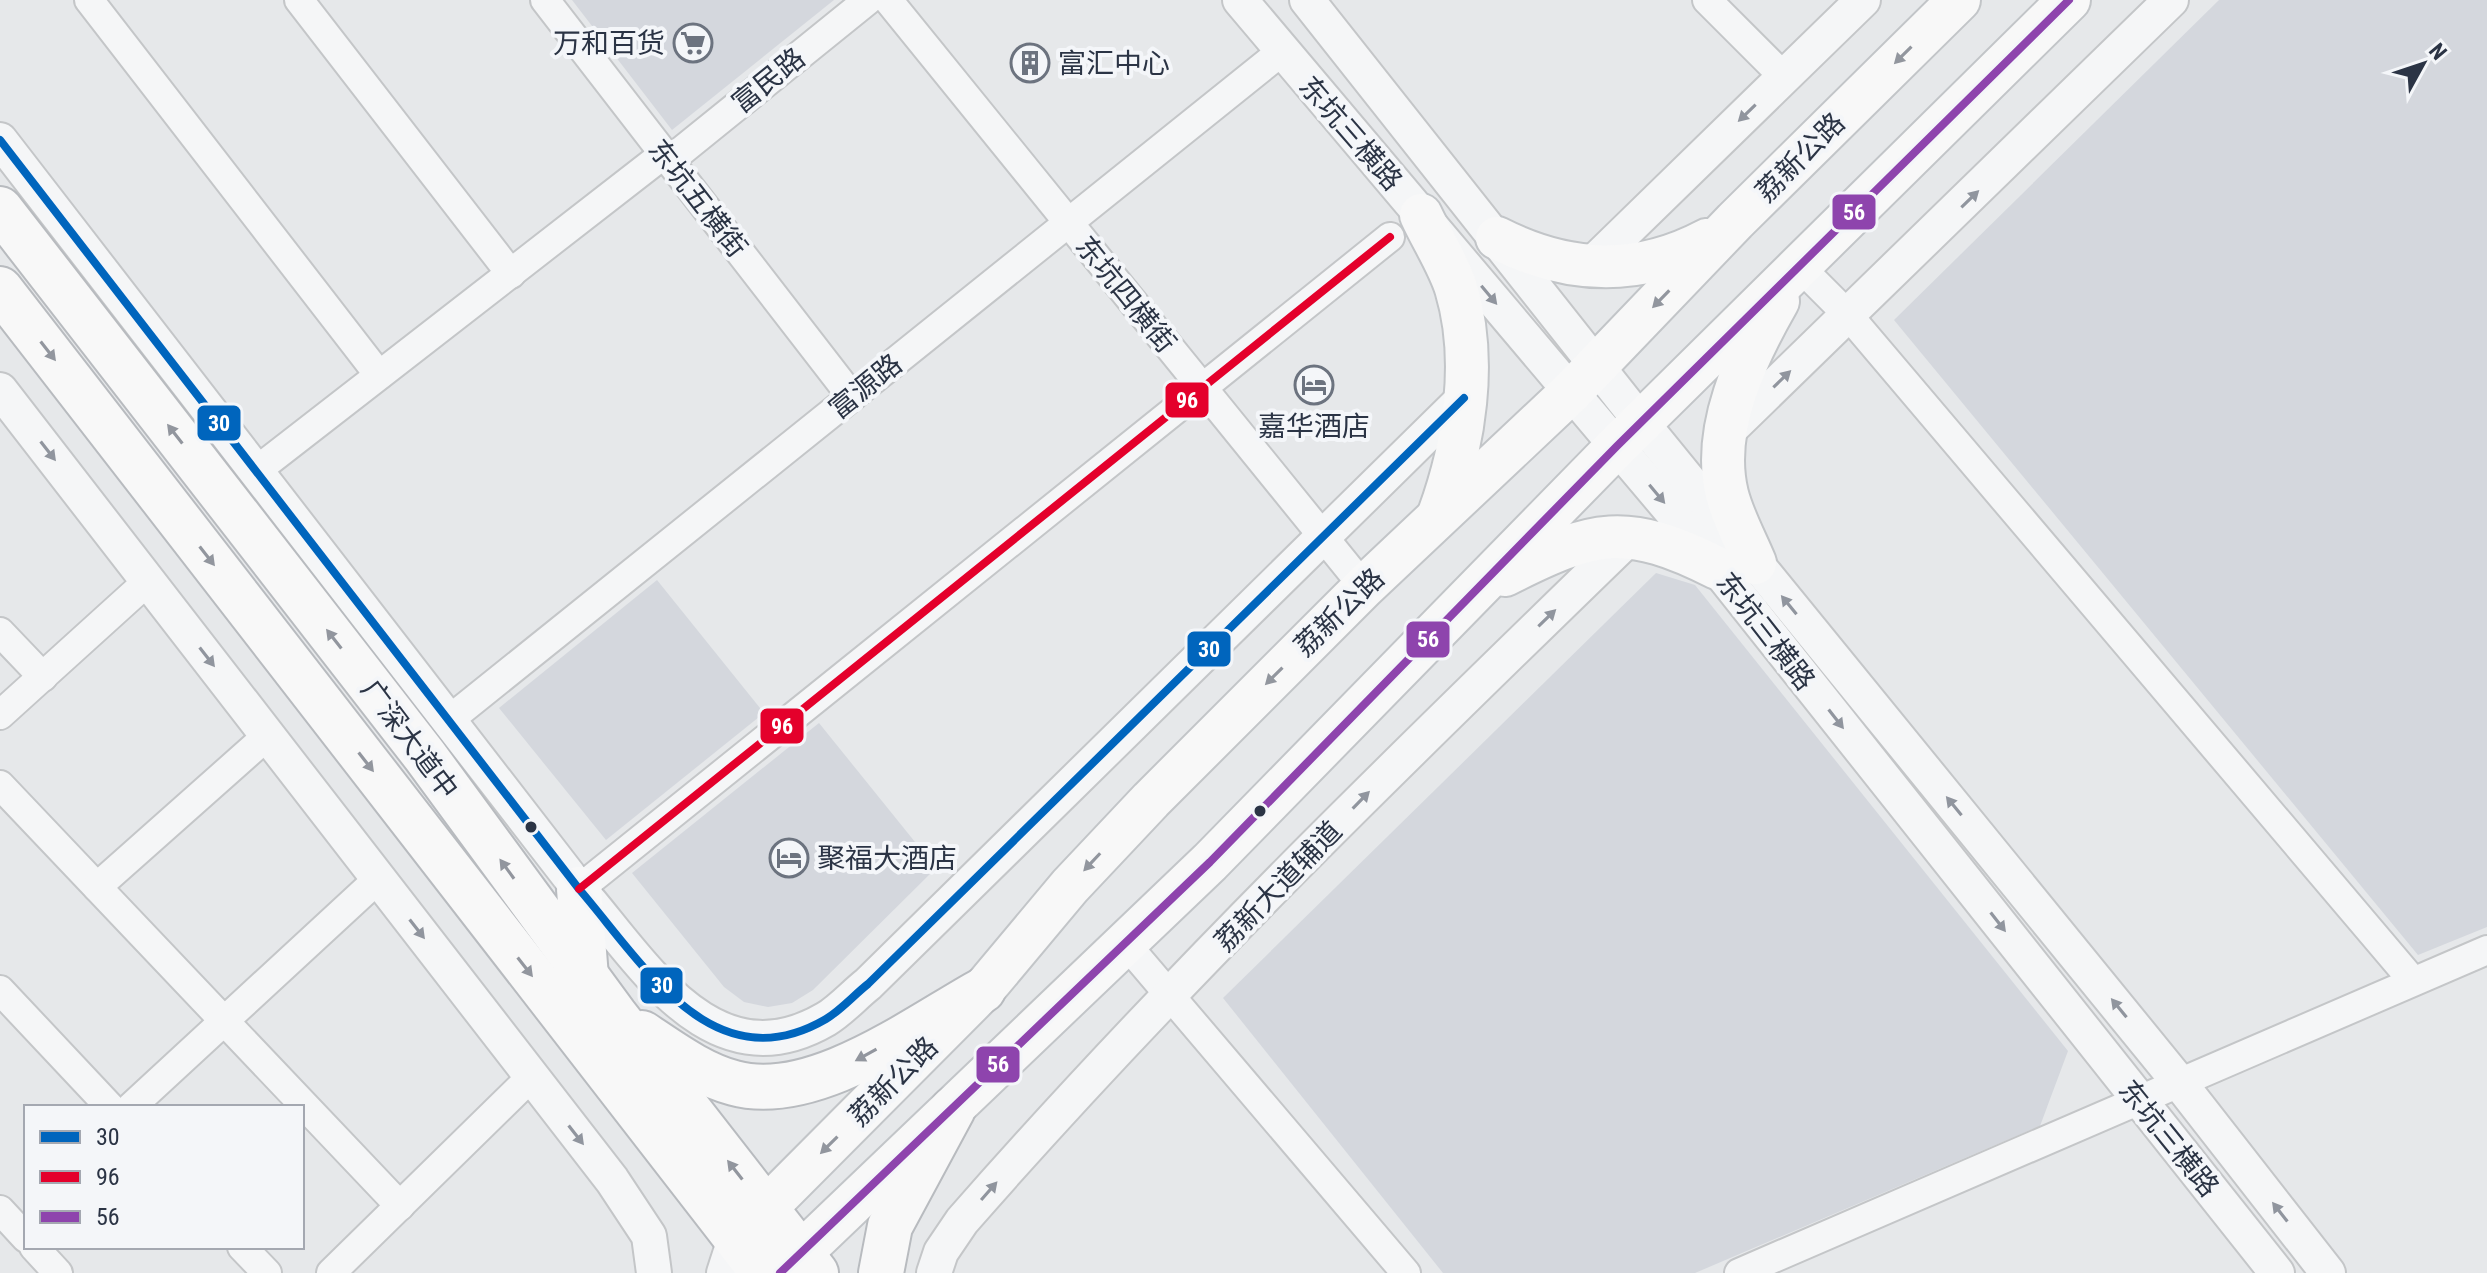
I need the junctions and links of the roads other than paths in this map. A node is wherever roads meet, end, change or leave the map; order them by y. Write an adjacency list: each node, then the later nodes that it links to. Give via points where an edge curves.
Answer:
1 (89, 0): 27 (street)
2 (299, 0): 24 (street)
3 (545, 0): 16 (street, 东坑五横街)
4 (868, 0): 16 (street, 富民路)
5 (888, 0): 18 (street, 东坑四横街)
6 (1240, 0): 13 (street, 东坑三横路)
7 (1307, 0): 21 (street, 东坑三横路)
8 (1707, 0): 14 (street)
9 (1863, 0): 14 (street)
10 (1959, 0): 20 (main road, 荔新公路, one-way to 20)
11 (2069, 0): 23 (main road)
12 (2171, 0): 26 (street, one-way to 12)
13 (1281, 52): 18 (street, 富源路); 19 (street, 东坑三横路)
14 (1784, 77): 22 (street, one-way to 22)
15 (0, 140): 35 (street)
16 (667, 157): 24 (street, 富民路); 31 (street, 东坑五横街)
17 (0, 209): 54 (highway, 广深大道中, one-way to 17, via 425,756)
18 (1069, 223): 29 (street, 东坑四横街); 31 (street, 富源路)
19 (1406, 226): 28 (street, 东坑三横路, one-way to 28); 29 (street); 32 (main road, via 1455,288 1464,331)
20 (1726, 230): 22 (main road, via 1668,259 1632,267); 28 (main road, 荔新公路, one-way to 28)
21 (1497, 238): 22 (main road, via 1541,259); 28 (street, 东坑三横路)
22 (1591, 265)
23 (1798, 265): 26 (street); 33 (main road, via 1746,364); 34 (main road)
24 (511, 274): 27 (street, 富民路)
25 (0, 289): 70 (highway, 广深大道中, one-way to 70)
26 (1849, 316): 33 (street, one-way to 26); 55 (street)
27 (379, 375): 35 (street, 富民路)
28 (1584, 378): 34 (street, 东坑三横路); 36 (main road, 荔新公路)
29 (1203, 388): 37 (street, 东坑四横街); 51 (street)
30 (0, 390): 40 (street, one-way to 40)
31 (852, 397): 46 (street, 富源路)
32 (1464, 398): 36 (main road, via 1457,452); 37 (street)
33 (1726, 433): 39 (main road, via 1721,460)
34 (1629, 434): 39 (street, 东坑三横路); 42 (main road)
35 (256, 471): 46 (street)
36 (1437, 518): 41 (main road, 荔新公路)
37 (1323, 536): 41 (street, 东坑四横街); 51 (street, via 1027,831 827,1019 763,1041 733,1037 702,1021 676,1000)
38 (1631, 536): 39 (main road); 42 (main road, via 1583,541); 58 (street, 荔新大道辅道, one-way to 38, via 1393,767)
39 (1736, 566): 62 (street, 东坑三横路, one-way to 39); 63 (street, 东坑三横路, one-way to 63)
40 (148, 581): 44 (street); 47 (street, one-way to 47)
41 (1364, 587): 57 (main road, 荔新公路, one-way to 57, via 1080,875)
42 (1479, 588): 52 (main road)
43 (0, 632): 44 (street)
44 (43, 677): 45 (street)
45 (0, 715)
46 (449, 720): 51 (street)
47 (267, 736): 49 (street); 50 (street)
48 (0, 785): 50 (street)
49 (378, 879): 60 (street); 61 (street, one-way to 61)
50 (97, 887): 60 (street)
51 (579, 889): 54 (highway)
52 (1126, 944): 58 (street); 68 (main road)
53 (2487, 950): 55 (street)
54 (586, 977): 59 (highway, 广深大道中)
55 (2413, 981): 62 (street)
56 (0, 990): 64 (street)
57 (983, 990): 59 (highway, one-way to 59, via 833,1073 759,1087 699,1070); 70 (main road, 荔新公路, one-way to 70)
58 (1172, 993): 73 (street, 荔新大道辅道, one-way to 58, via 962,1221 1010,1166); 80 (street)
59 (615, 1015): 70 (highway, 广深大道中, one-way to 59)
60 (226, 1023): 65 (street); 66 (street)
61 (531, 1077): 69 (street); 78 (street, one-way to 78, via 637,1215 649,1236)
62 (2178, 1081): 63 (street); 83 (street, 东坑三横路, one-way to 62)
63 (2139, 1100): 81 (street); 82 (street, 东坑三横路)
64 (108, 1105)
65 (133, 1105)
66 (304, 1105)
67 (304, 1105): 69 (street)
68 (953, 1109): 74 (main road); 79 (highway, via 890,1226)
69 (400, 1206): 77 (street)
70 (741, 1240): 74 (highway, 广深大道中)
71 (36, 1249): 75 (street)
72 (244, 1249): 76 (street)
73 (937, 1262)
74 (790, 1268)
75 (58, 1273)
76 (267, 1273)
77 (331, 1273)
78 (654, 1273)
79 (881, 1273)
80 (1406, 1273)
81 (1739, 1273)
82 (2277, 1273)
83 (2328, 1273)

